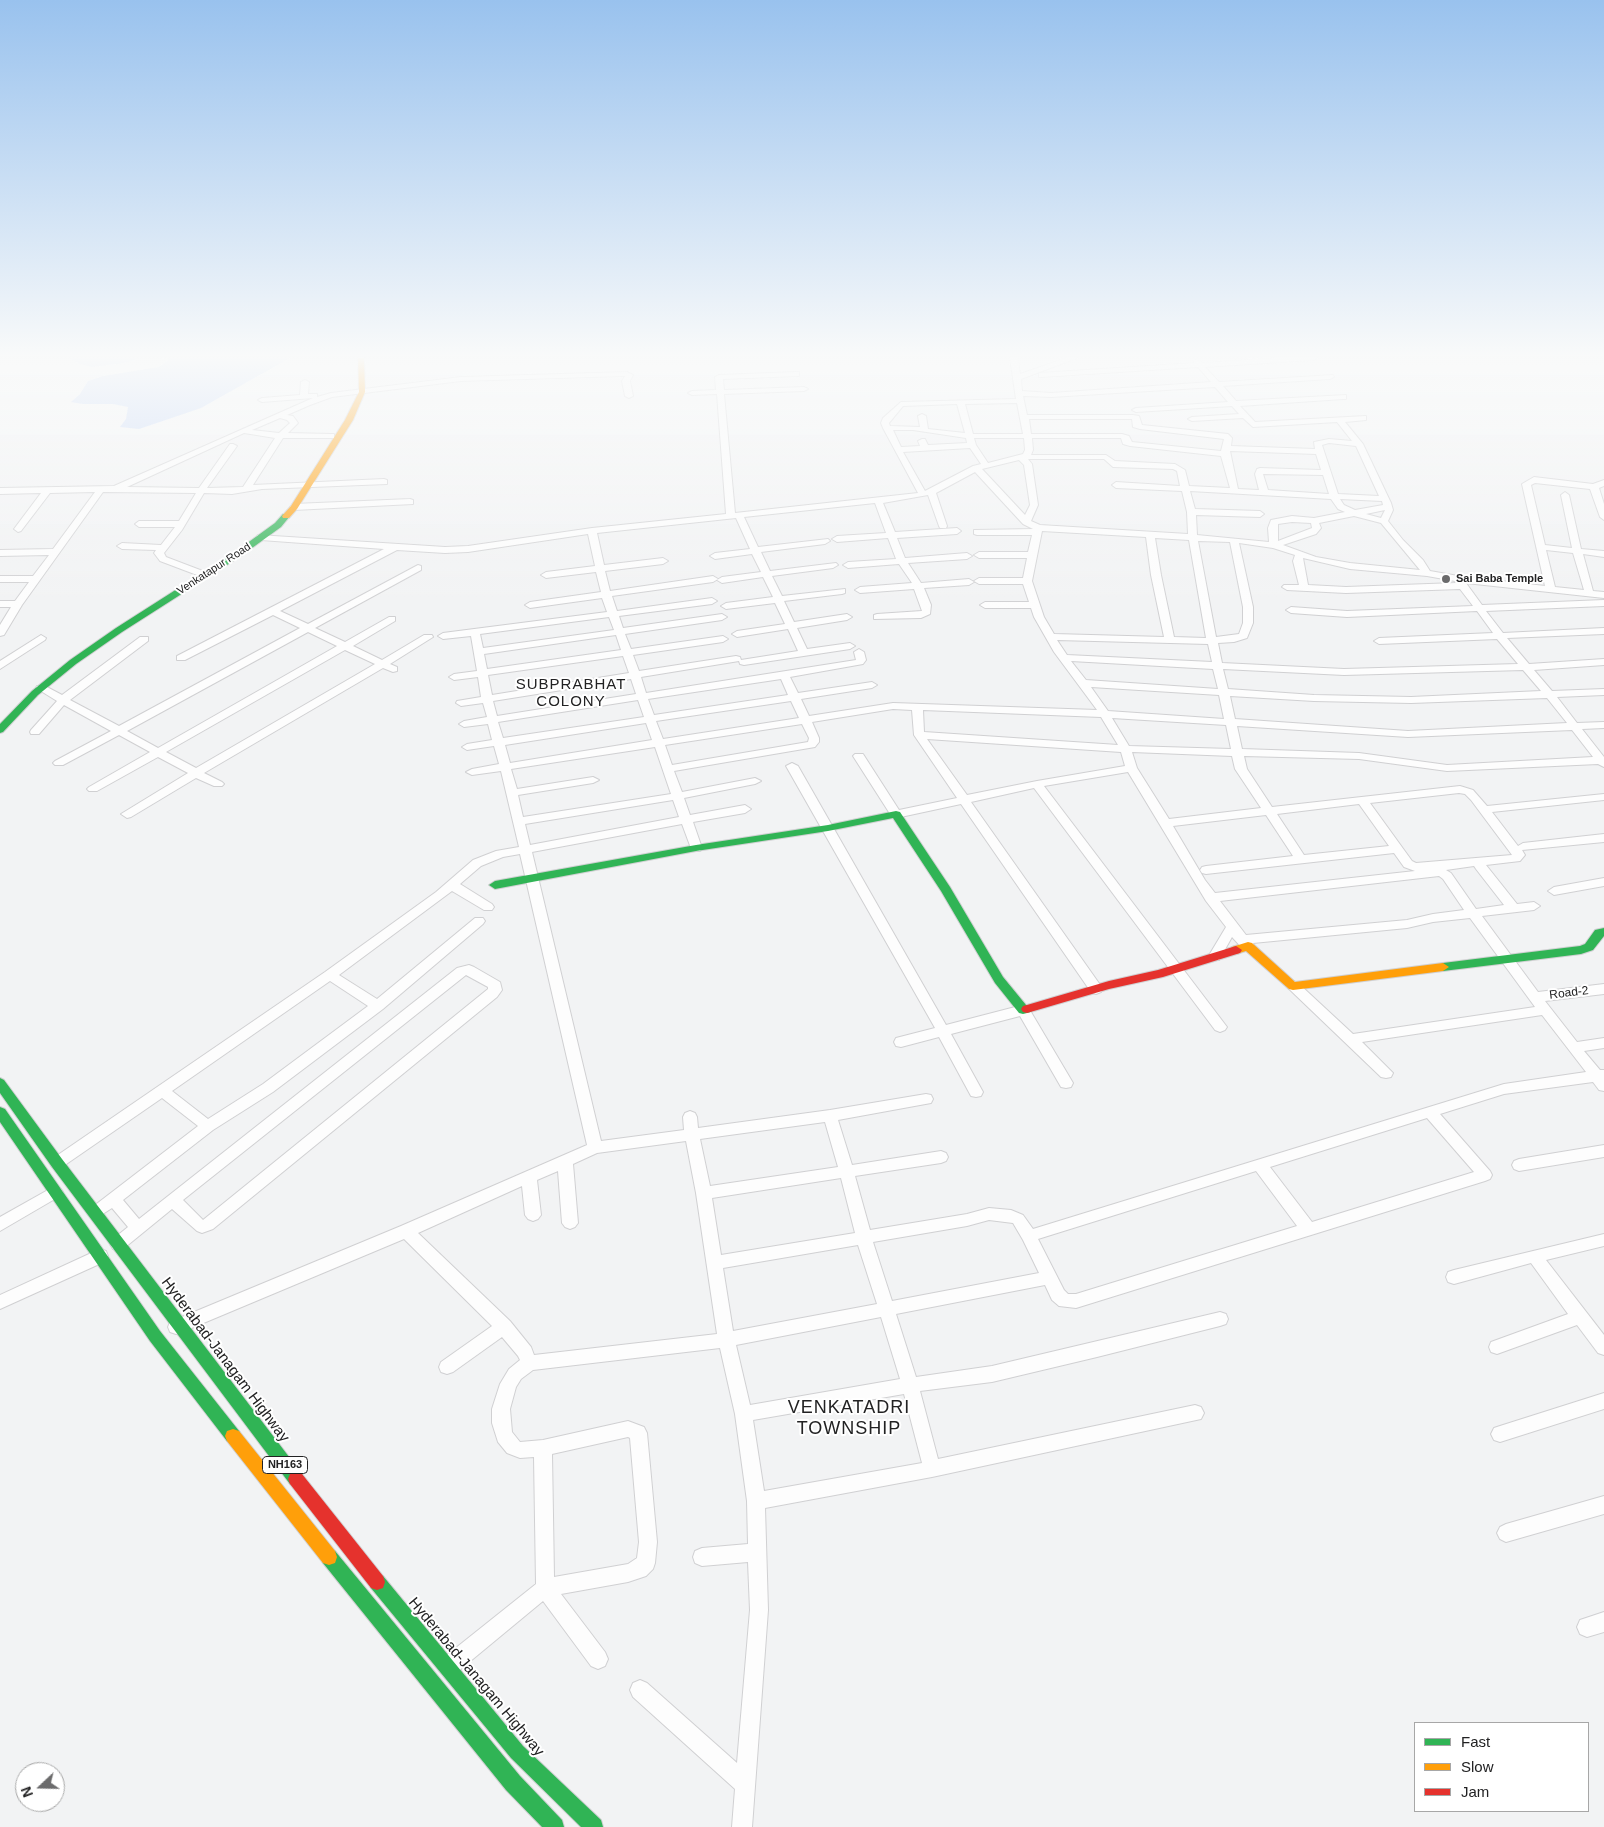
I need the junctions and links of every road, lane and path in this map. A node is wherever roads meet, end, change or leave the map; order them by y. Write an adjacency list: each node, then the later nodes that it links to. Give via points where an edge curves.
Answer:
1 (217, 443): 29 (street)
2 (275, 443): 26 (street)
3 (327, 443): 24 (main road)
4 (333, 443): 24 (main road, Venkatapur Road)
5 (727, 443): 45 (street)
6 (895, 443): 15 (street)
7 (1029, 443): 18 (street, via 1029,450)
8 (1129, 443): 16 (street)
9 (1227, 443): 16 (street)
10 (1318, 443): 17 (street)
11 (1351, 443): 12 (street)
12 (1360, 444): 39 (street)
13 (972, 445): 15 (street, via 923,444); 19 (street)
14 (233, 446): 32 (street)
15 (898, 450): 34 (street)
16 (1226, 451): 17 (street); 33 (street)
17 (1321, 452): 20 (street)
18 (1022, 457): 19 (street); 27 (street, via 1106,457 1117,464 1177,468 1181,470); 49 (street, via 1028,464 1034,505)
19 (981, 467): 34 (street); 49 (street)
20 (1327, 473): 35 (street, via 1260,471); 37 (street)
21 (384, 482): 24 (street)
22 (1604, 483): 25 (street)
23 (1116, 485): 27 (street)
24 (303, 486): 26 (street); 41 (main road, Venkatapur Road); 59 (main road)
25 (1594, 487): 46 (street); 67 (street, via 1534,480 1526,484)
26 (247, 488): 32 (street)
27 (1186, 488): 33 (street); 42 (street)
28 (101, 489): 29 (street); 30 (street); 72 (street)
29 (115, 489): 32 (street)
30 (48, 490): 31 (street); 53 (street)
31 (0, 491)
32 (201, 491): 51 (street)
33 (1235, 492): 35 (street)
34 (927, 493): 40 (street); 52 (street)
35 (1264, 493): 37 (street)
36 (1564, 495): 71 (street)
37 (1334, 496): 39 (street); 44 (street, via 1341,507)
38 (410, 502): 41 (street)
39 (1386, 503): 44 (street); 48 (street, via 1389,510)
40 (880, 505): 45 (street, via 828,513 822,511 821,506); 60 (street)
41 (294, 507): 59 (main road, Venkatapur Road)
42 (1191, 512): 43 (street); 61 (street)
43 (1260, 514)
44 (1354, 514): 47 (street); 48 (street)
45 (735, 517): 55 (street); 70 (street)
46 (1604, 517)
47 (1314, 521): 65 (street, via 1317,528 1313,532); 65 (street, via 1292,519 1274,522)
48 (1384, 521): 86 (street)
49 (1026, 522): 54 (street)
50 (139, 524): 51 (street)
51 (181, 524): 69 (street)
52 (943, 526)
53 (18, 529)
54 (1037, 530): 57 (street); 58 (street); 77 (street)
55 (592, 531): 68 (street, via 468,549); 85 (street)
56 (957, 531): 60 (street)
57 (977, 532)
58 (1150, 534): 61 (street); 134 (street)
59 (264, 535): 68 (street); 88 (main road, Venkatapur Road)
60 (892, 535): 62 (street); 80 (street)
61 (1193, 537): 63 (street); 135 (street)
62 (837, 540)
63 (1234, 540): 65 (street); 135 (street, via 1248,623 1243,636)
64 (824, 541): 70 (street)
65 (1274, 545): 74 (street)
66 (122, 546): 69 (street)
67 (1540, 546): 71 (street); 97 (street)
68 (395, 547): 114 (street)
69 (163, 548): 88 (street, via 159,553 163,559)
70 (756, 550): 78 (street); 87 (street)
71 (1577, 551): 75 (street); 100 (street)
72 (55, 552): 73 (street); 90 (street)
73 (0, 553)
74 (1300, 554): 86 (street, via 1350,566); 96 (street, via 1298,560)
75 (1604, 554)
76 (979, 555): 77 (street)
77 (1031, 555): 92 (street)
78 (715, 556)
79 (967, 556): 80 (street)
80 (902, 560): 83 (street); 94 (street)
81 (663, 561): 85 (street)
82 (834, 565): 87 (street)
83 (848, 565)
84 (418, 568): 121 (street)
85 (599, 569): 89 (street); 101 (street)
86 (1427, 573): 93 (street)
87 (768, 574): 101 (street); 103 (street)
88 (205, 575): 156 (main road, Venkatapur Road, via 111,635)
89 (546, 575)
90 (36, 578): 91 (street); 107 (street)
91 (0, 579)
92 (1027, 581): 94 (street); 110 (street)
93 (1460, 582): 96 (street, via 1346,590); 97 (street); 112 (street)
94 (918, 586): 98 (street); 118 (street, via 926,605 925,614)
95 (1287, 587): 96 (street)
96 (1304, 588)
97 (1550, 588): 100 (street)
98 (860, 590)
99 (842, 591): 103 (street)
100 (1589, 592): 102 (street)
101 (606, 594): 108 (street); 115 (street)
102 (1604, 595)
103 (780, 599): 111 (street); 120 (street)
104 (712, 601): 115 (street)
105 (1604, 603): 112 (street)
106 (0, 604): 107 (street)
107 (18, 604): 125 (street)
108 (530, 604)
109 (984, 605): 110 (street)
110 (1034, 605): 130 (street)
111 (726, 606)
112 (1479, 607): 113 (street, via 1347,614); 128 (street)
113 (1291, 610)
114 (273, 611): 121 (street); 143 (street)
115 (613, 613): 123 (street); 124 (street)
116 (722, 617): 124 (street)
117 (847, 617): 120 (street)
118 (877, 617)
119 (392, 619): 137 (street)
120 (792, 626): 126 (street); 142 (street)
121 (308, 628): 137 (street); 175 (street)
122 (1604, 631): 128 (street)
123 (474, 632): 127 (street); 139 (street)
124 (620, 632): 139 (street); 140 (street)
125 (0, 633)
126 (737, 634)
127 (443, 636)
128 (1500, 636): 136 (street); 149 (street)
129 (428, 637): 147 (street)
130 (1051, 637): 134 (street); 144 (street)
131 (41, 638): 146 (street)
132 (144, 639): 163 (street)
133 (722, 639): 140 (street)
134 (1170, 640): 135 (street)
135 (1212, 641): 148 (street)
136 (1380, 641)
137 (345, 646): 147 (street); 182 (street)
138 (850, 646): 142 (street)
139 (478, 652): 150 (street)
140 (626, 652): 150 (street); 151 (street)
141 (859, 652): 152 (street, via 859,662)
142 (804, 653): 151 (street)
143 (181, 658)
144 (1064, 658): 148 (street); 154 (street)
145 (1604, 662): 149 (street)
146 (0, 666)
147 (388, 666): 192 (street)
148 (1217, 666): 149 (street, via 1344,672); 158 (street)
149 (1527, 667): 159 (street)
150 (482, 674): 153 (street); 162 (street)
151 (634, 675): 160 (street); 162 (street)
152 (784, 675): 160 (street); 161 (street)
153 (454, 677)
154 (1082, 683): 158 (street); 166 (street)
155 (872, 685): 161 (street)
156 (41, 688): 163 (street); 174 (main road, Venkatapur Road)
157 (1604, 692): 159 (street)
158 (1224, 693): 159 (street, via 1411,700); 170 (street)
159 (1550, 694): 173 (street)
160 (643, 697): 167 (street); 168 (street)
161 (794, 697): 168 (street); 169 (street)
162 (487, 699): 164 (street); 167 (street)
163 (63, 700): 175 (street); 176 (street)
164 (461, 703)
165 (917, 706): 166 (street); 169 (street, via 889,706); 177 (street)
166 (1104, 714): 170 (street); 181 (street)
167 (493, 719): 171 (street); 178 (street)
168 (651, 720): 178 (street); 179 (street)
169 (805, 720): 179 (street); 190 (street, via 814,738 812,745)
170 (1232, 723): 173 (street, via 1408,734); 183 (street)
171 (464, 724)
172 (1604, 724): 173 (street)
173 (1575, 727): 185 (street)
174 (0, 730)
175 (119, 731): 182 (street); 186 (street)
176 (35, 732)
177 (918, 735): 181 (street); 201 (street)
178 (499, 743): 180 (street); 188 (street)
179 (660, 744): 188 (street); 190 (street)
180 (467, 747)
181 (1126, 749): 183 (street); 189 (street)
182 (158, 752): 192 (street); 197 (street)
183 (1238, 752): 185 (street, via 1359,756 1447,768); 205 (street, via 1241,769)
184 (859, 756): 207 (street)
185 (1603, 762)
186 (59, 763)
187 (792, 766): 211 (street)
188 (506, 767): 191 (street); 198 (street)
189 (1131, 768): 196 (street); 210 (street)
190 (668, 769): 199 (street)
191 (472, 772)
192 (196, 773): 195 (street); 206 (street)
193 (593, 780): 198 (street)
194 (755, 782): 199 (street)
195 (218, 784)
196 (1037, 784): 201 (street); 236 (street)
197 (93, 789)
198 (512, 793): 209 (street)
199 (678, 796): 208 (street); 209 (street)
200 (1604, 797): 204 (street)
201 (963, 799): 207 (street); 239 (street)
202 (1362, 800): 202 (street, via 1408,864 1414,867 1516,858 1519,855 1469,792 1446,790); 205 (street)
203 (745, 809): 208 (street)
204 (1490, 809)
205 (1269, 810): 210 (street); 217 (street)
206 (127, 814)
207 (896, 814): 211 (main road); 243 (main road, via 999,980)
208 (685, 819): 214 (street); 215 (street)
209 (519, 820): 215 (street)
210 (1166, 823): 225 (street)
211 (828, 828): 214 (main road); 246 (street)
212 (1604, 838): 213 (street)
213 (1522, 847)
214 (696, 848): 220 (main road)
215 (525, 849): 220 (street); 222 (street, via 477,863)
216 (1393, 849): 217 (street)
217 (1300, 858): 219 (street)
218 (1480, 866): 228 (street)
219 (1206, 870)
220 (533, 878): 223 (main road); 264 (street)
221 (1604, 882): 224 (street)
222 (452, 885): 227 (street); 237 (street)
223 (494, 885)
224 (1554, 891)
225 (1210, 898): 229 (street, via 1441,872); 231 (street)
226 (1534, 906): 228 (street)
227 (488, 907)
228 (1514, 909): 229 (street)
229 (1475, 914): 233 (street); 235 (street)
230 (479, 921): 242 (street)
231 (1232, 927): 233 (street); 234 (street)
232 (1604, 932): 235 (main road, via 1599,933 1589,947 1581,950)
233 (1246, 943): 234 (main road); 238 (main road)
234 (1214, 957): 236 (main road)
235 (1506, 960): 238 (main road); 241 (street)
236 (1178, 969): 239 (main road); 245 (street)
237 (330, 975): 242 (street); 255 (street)
238 (1293, 986): 247 (street)
239 (1096, 989): 243 (main road)
240 (1604, 989): 241 (street, Road-2)
241 (1535, 997): 244 (street)
242 (378, 1006): 262 (street, via 268,1088)
243 (1023, 1010): 246 (street); 254 (street)
244 (1545, 1010): 247 (street); 250 (street)
245 (1220, 1027)
246 (943, 1030): 248 (street); 256 (street)
247 (1350, 1039): 251 (street)
248 (900, 1042)
249 (1604, 1043): 250 (street)
250 (1574, 1048): 252 (street)
251 (1386, 1073)
252 (1601, 1079): 259 (street, via 1504,1090)
253 (0, 1083): 268 (main road, Hyderabad-Janagam Highway / NH163)
254 (1066, 1084)
255 (162, 1090): 262 (street); 268 (street)
256 (976, 1092)
257 (926, 1099): 260 (street)
258 (0, 1112): 273 (main road, NH163)
259 (1430, 1112): 269 (street); 282 (street, via 1485,1175)
260 (830, 1116): 263 (street); 271 (street)
261 (690, 1117): 263 (street)
262 (208, 1126): 275 (street)
263 (692, 1135): 264 (street); 274 (street)
264 (596, 1148): 267 (street)
265 (1604, 1151): 270 (street)
266 (941, 1157): 271 (street)
267 (565, 1161): 272 (street); 279 (street)
268 (57, 1163): 277 (main road, Hyderabad-Janagam Highway / NH163)
269 (1260, 1164): 282 (street); 284 (street)
270 (1519, 1165)
271 (847, 1172): 274 (street); 285 (street)
272 (529, 1177): 278 (street); 283 (street)
273 (55, 1192): 280 (street); 288 (main road, NH163)
274 (704, 1192): 290 (street)
275 (114, 1199): 277 (street); 281 (street)
276 (173, 1200): 276 (street, via 462,971 469,970 495,985 492,994 208,1225 202,1227 196,1223); 281 (street)
277 (95, 1213): 287 (main road, Hyderabad-Janagam Highway / NH163)
278 (533, 1215)
279 (570, 1223)
280 (0, 1225)
281 (138, 1228): 287 (street)
282 (1308, 1229): 292 (street, via 1076,1302 1065,1301)
283 (406, 1232): 297 (street); 298 (street)
284 (1029, 1236): 285 (street, via 1018,1219 989,1214); 292 (street)
285 (864, 1238): 290 (street); 294 (street)
286 (1604, 1240): 289 (street)
287 (118, 1244): 297 (main road, Hyderabad-Janagam Highway / NH163)
288 (100, 1256): 293 (street); 299 (main road, NH163)
289 (1534, 1256): 291 (street); 295 (street)
290 (715, 1263): 300 (street)
291 (1454, 1277)
292 (1048, 1278): 294 (street)
293 (0, 1302)
294 (887, 1309): 300 (street); 305 (street)
295 (1580, 1317): 301 (street); 302 (street)
296 (1220, 1318): 305 (street, via 992,1374)
297 (179, 1326): 299 (street); 319 (main road, Hyderabad-Janagam Highway / NH163, via 330,1524)
298 (504, 1326): 303 (street, via 525,1352); 304 (street)
299 (155, 1336): 322 (main road, NH163, via 513,1783)
300 (726, 1340): 303 (street); 308 (street)
301 (1497, 1346)
302 (1604, 1348)
303 (529, 1363): 310 (street, via 508,1384 501,1423 504,1436 513,1447 520,1450)
304 (446, 1367)
305 (910, 1385): 308 (street); 311 (street)
306 (1604, 1401): 309 (street)
307 (1195, 1413): 311 (street)
308 (744, 1414): 312 (street)
309 (1500, 1434)
310 (543, 1448): 317 (street); 317 (street, via 628,1429 638,1433 648,1542 646,1563 639,1570)
311 (932, 1469): 312 (street)
312 (756, 1501): 315 (street)
313 (1604, 1504): 314 (street)
314 (1506, 1533)
315 (758, 1552): 316 (street); 321 (street, via 759,1610)
316 (702, 1557)
317 (545, 1588): 318 (street); 319 (street)
318 (598, 1659)
319 (447, 1667): 323 (main road, Hyderabad-Janagam Highway / NH163, via 517,1752)
320 (640, 1690): 321 (street)
321 (746, 1785): 324 (street)
322 (555, 1827)
323 (594, 1827)
324 (742, 1827)

